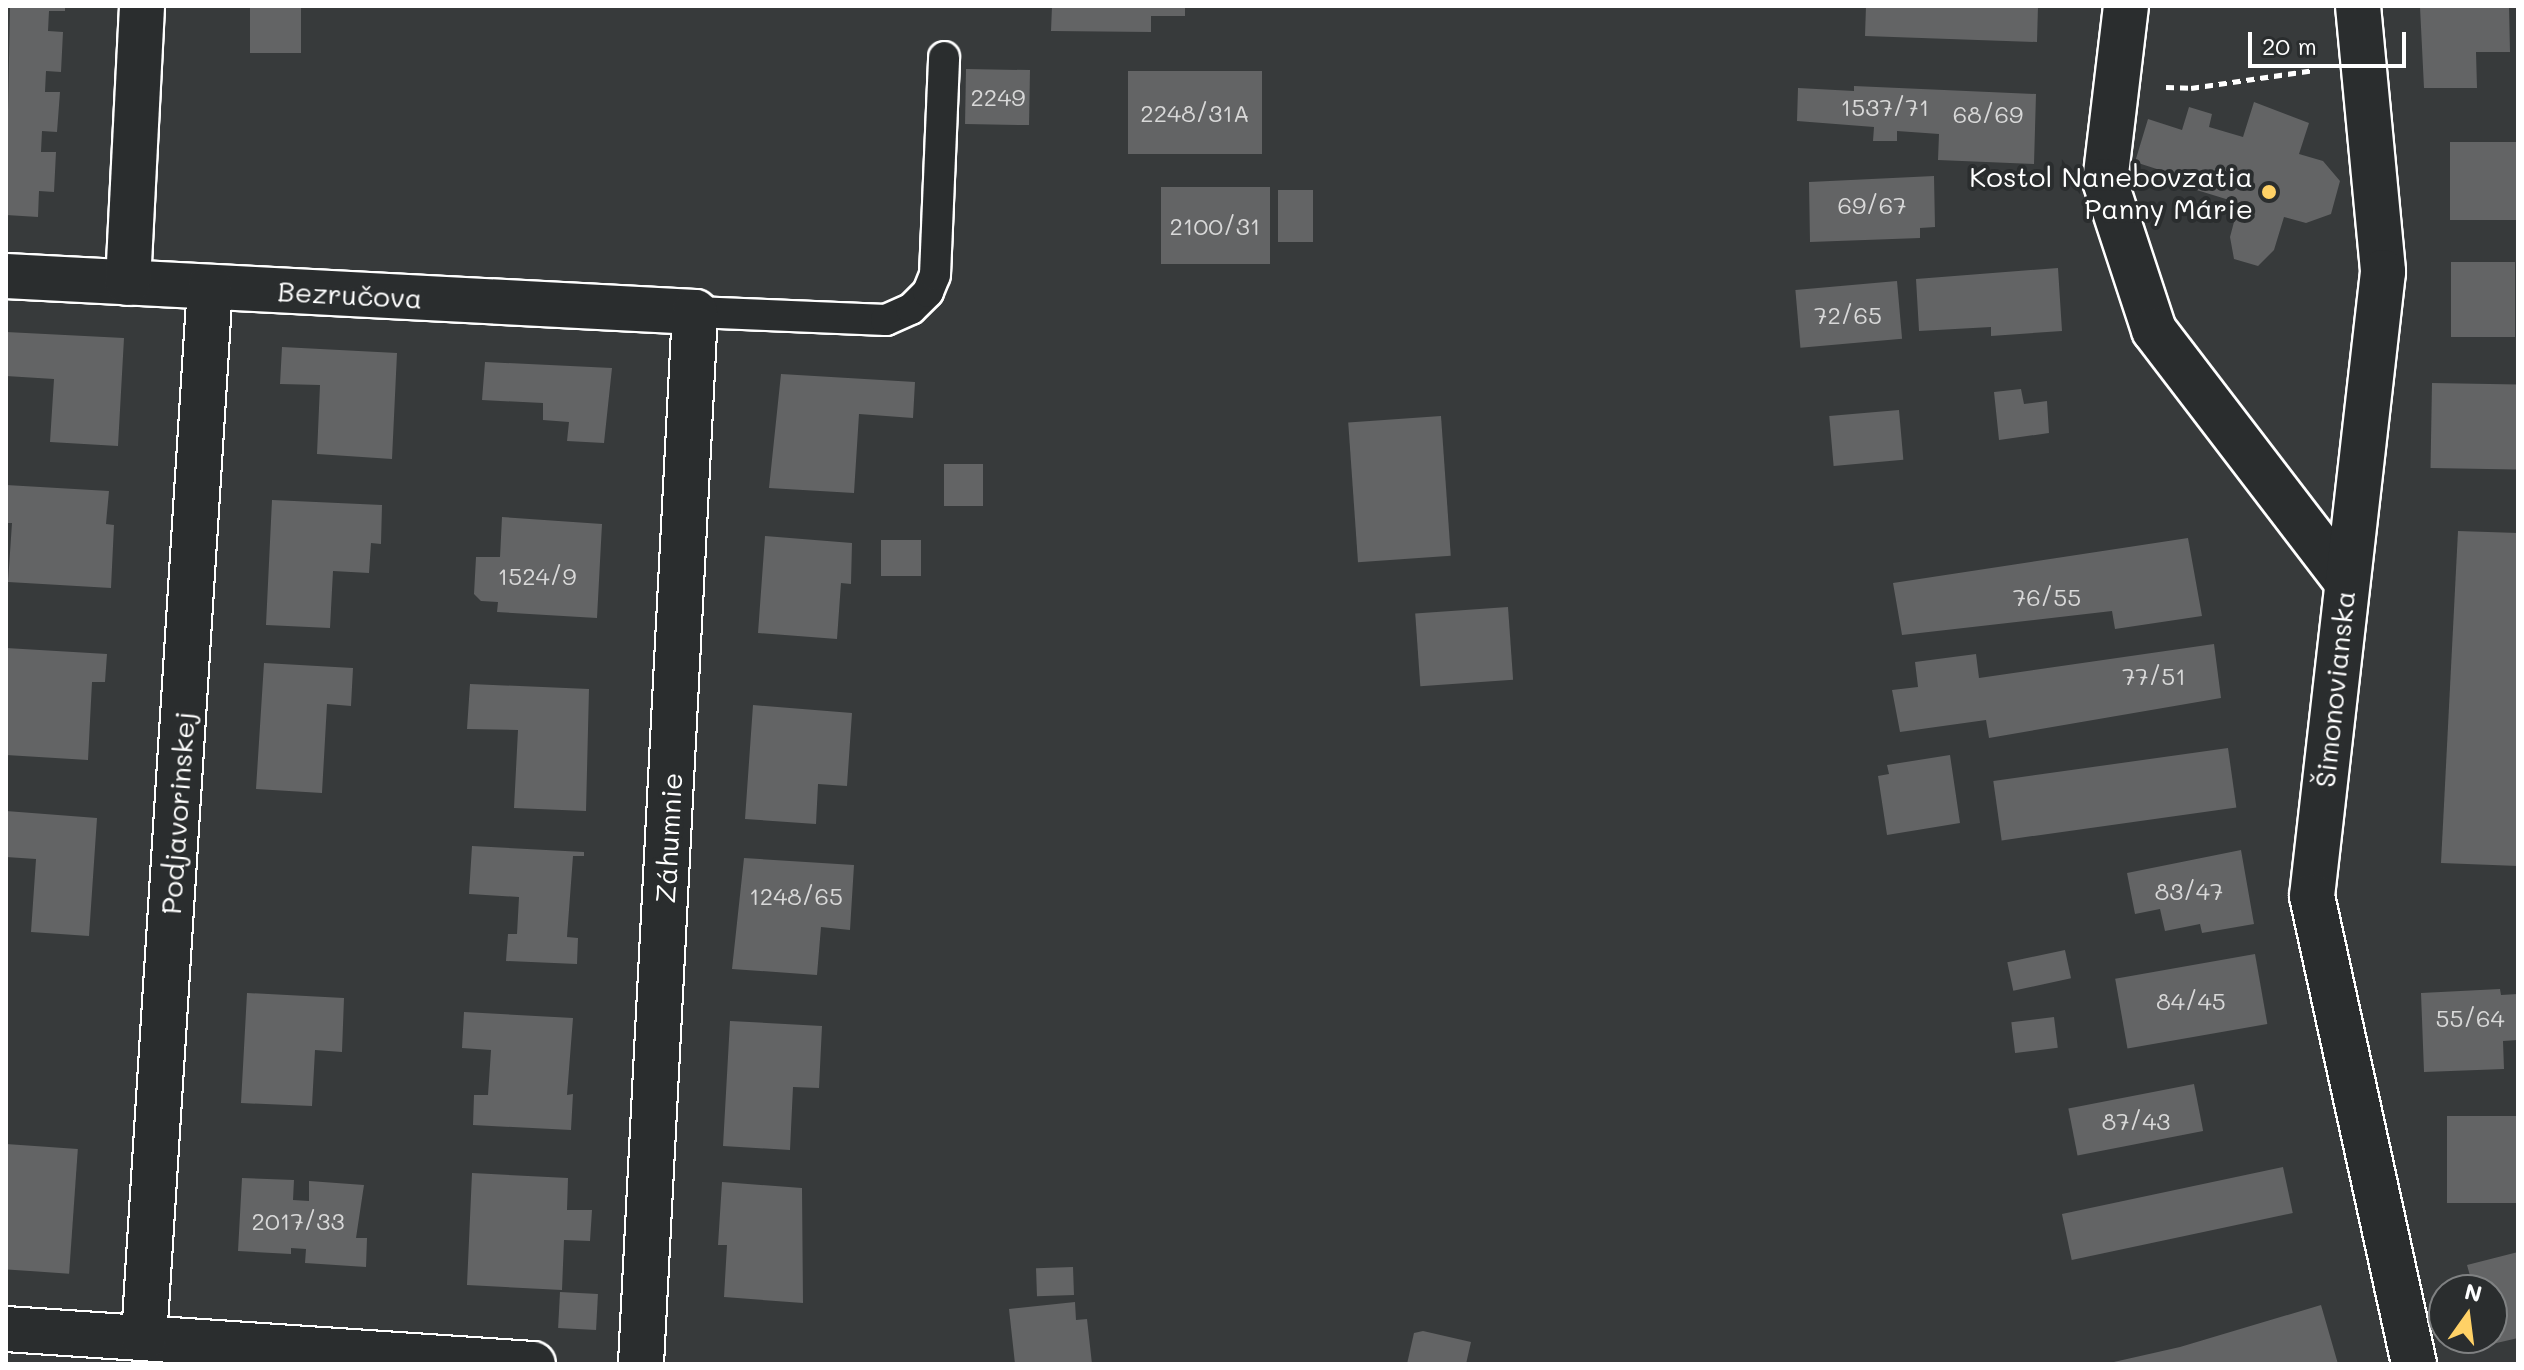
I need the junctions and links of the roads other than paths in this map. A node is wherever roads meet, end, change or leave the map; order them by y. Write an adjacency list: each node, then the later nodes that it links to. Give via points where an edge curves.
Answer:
1 (142, 6): 6 (street)
2 (2126, 6): 9 (street, via 2105,181 2154,330)
3 (2358, 6): 9 (street, Šimonovianska, via 2383,272)
4 (944, 57): 8 (lane, via 935,275 928,292 911,309 886,320)
5 (6, 276): 6 (street, Bezručova)
6 (128, 283): 7 (street, Bezručova)
7 (210, 287): 8 (street, Bezručova); 11 (street, Podjavorinskej)
8 (695, 312): 13 (street, Záhumnie)
9 (2345, 580): 14 (street, Šimonovianska, via 2312,896)
10 (6, 1329): 11 (street)
11 (144, 1338): 12 (street)
12 (533, 1364)
13 (641, 1364)
14 (2414, 1364)

